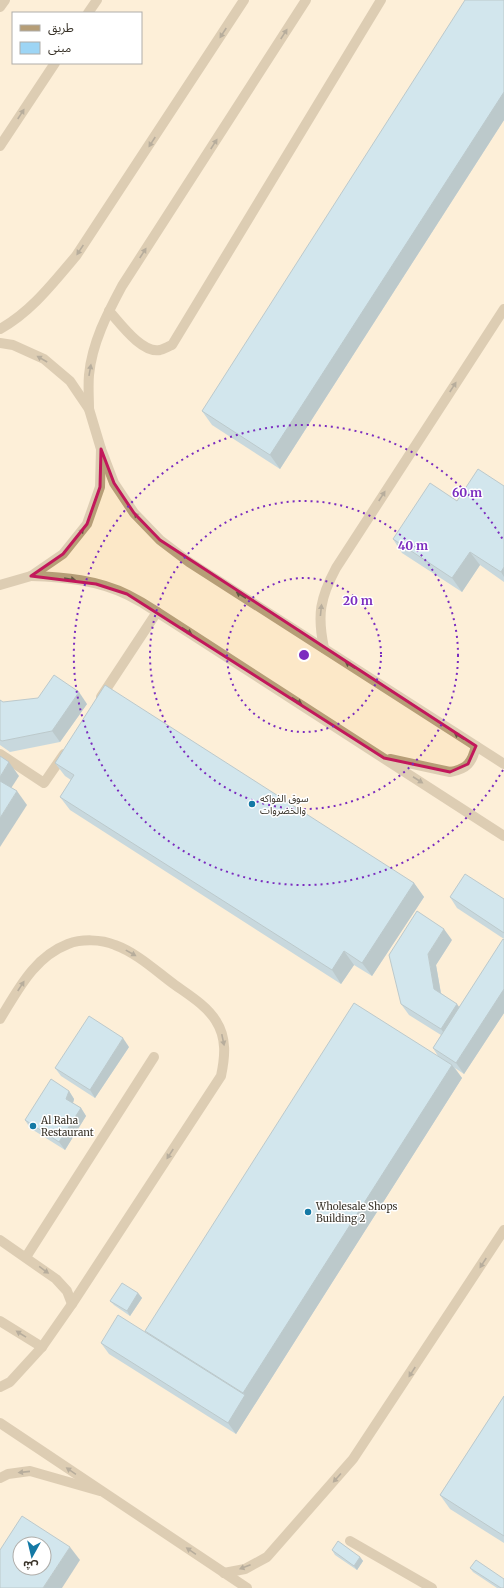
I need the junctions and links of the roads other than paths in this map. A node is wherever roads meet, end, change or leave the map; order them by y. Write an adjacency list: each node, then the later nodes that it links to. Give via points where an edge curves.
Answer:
1 (5, 0): 6 (street)
2 (97, 0): 7 (street)
3 (244, 0): 12 (street, one-way to 12, via 76,256 47,290 14,321)
4 (306, 0): 10 (street, one-way to 4)
5 (381, 0): 10 (street, via 172,345 160,350 146,348)
6 (0, 7)
7 (89, 12)
8 (54, 64): 9 (street, one-way to 8)
9 (0, 146)
10 (109, 310): 14 (street, one-way to 10, via 89,376 95,342)
11 (503, 314): 19 (street, one-way to 11, via 320,614 326,586)
12 (0, 329)
13 (0, 343): 14 (street, one-way to 13, via 70,381 44,359 13,345)
14 (89, 409): 15 (street)
15 (101, 449): 16 (street, one-way to 15, via 63,554 87,524 100,487); 19 (street, one-way to 15, via 189,562 160,540 134,514 114,483)
16 (31, 576): 17 (street); 18 (street, one-way to 18, via 64,578 96,584 127,594)
17 (0, 586)
18 (157, 612): 20 (street); 24 (street, one-way to 24)
19 (324, 648): 22 (street, one-way to 19)
20 (96, 704)
21 (70, 744): 23 (street, via 44,783)
22 (476, 746): 24 (street, via 474,756 468,764 460,770 450,772); 25 (street)
23 (0, 754)
24 (384, 758): 26 (street, one-way to 26)
25 (504, 764)
26 (504, 836)
27 (0, 1019): 32 (street, one-way to 32, via 32,970 48,954 68,944 92,940 114,944 135,955 203,1006 216,1020 224,1038 225,1057 221,1076)
28 (154, 1057): 31 (street)
29 (504, 1230): 40 (street, one-way to 40, via 353,1459 267,1557 245,1569)
30 (0, 1240): 31 (street)
31 (26, 1257): 32 (street, one-way to 32, via 56,1279 67,1291)
32 (72, 1304): 34 (street)
33 (0, 1321): 34 (street, one-way to 33)
34 (42, 1347): 35 (street, via 10,1382)
35 (0, 1387)
36 (0, 1423): 38 (street, one-way to 36)
37 (0, 1478): 38 (street, one-way to 37, via 30,1472 8,1474)
38 (102, 1491): 40 (street, one-way to 38)
39 (350, 1541): 42 (street)
40 (224, 1573): 41 (street)
41 (247, 1588)
42 (432, 1588)

